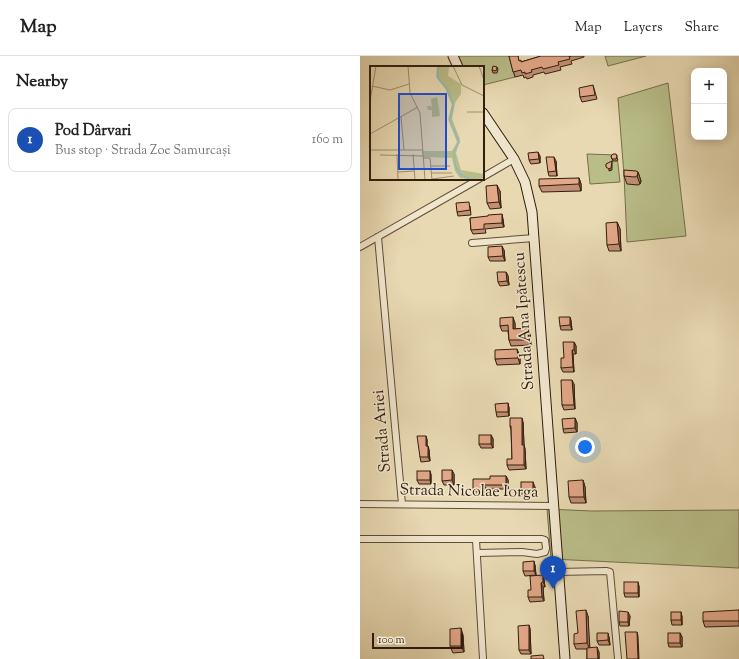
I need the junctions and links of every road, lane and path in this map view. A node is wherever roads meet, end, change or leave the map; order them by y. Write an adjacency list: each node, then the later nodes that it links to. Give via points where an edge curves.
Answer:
1 (453, 56): 2 (main road)
2 (458, 66)
3 (484, 114): 4 (main road, Strada Ana Ipătescu)
4 (514, 159): 5 (street); 8 (main road, Strada Ana Ipătescu, via 528,192)
5 (484, 176)
6 (477, 180): 7 (street)
7 (378, 237): 10 (street); 12 (street, Strada Ariei)
8 (534, 238): 9 (street); 13 (main road, Strada Ana Ipătescu)
9 (472, 242)
10 (360, 247)
11 (360, 504): 12 (street, Strada Nicolae Iorga)
12 (402, 504): 13 (street, Strada Nicolae Iorga)
13 (553, 506): 16 (main road, Strada Ana Ipătescu)
14 (360, 539): 15 (street)
15 (476, 540): 17 (street, via 542,539 545,540); 18 (street)
16 (556, 545): 17 (street); 19 (main road, Strada Ana Ipătescu)
17 (546, 548): 18 (street, via 545,552 537,554)
18 (477, 553): 20 (street)
19 (558, 572): 21 (main road, Strada Ana Ipătescu); 22 (street, via 610,572)
20 (483, 659)
21 (565, 659)
22 (618, 659)

